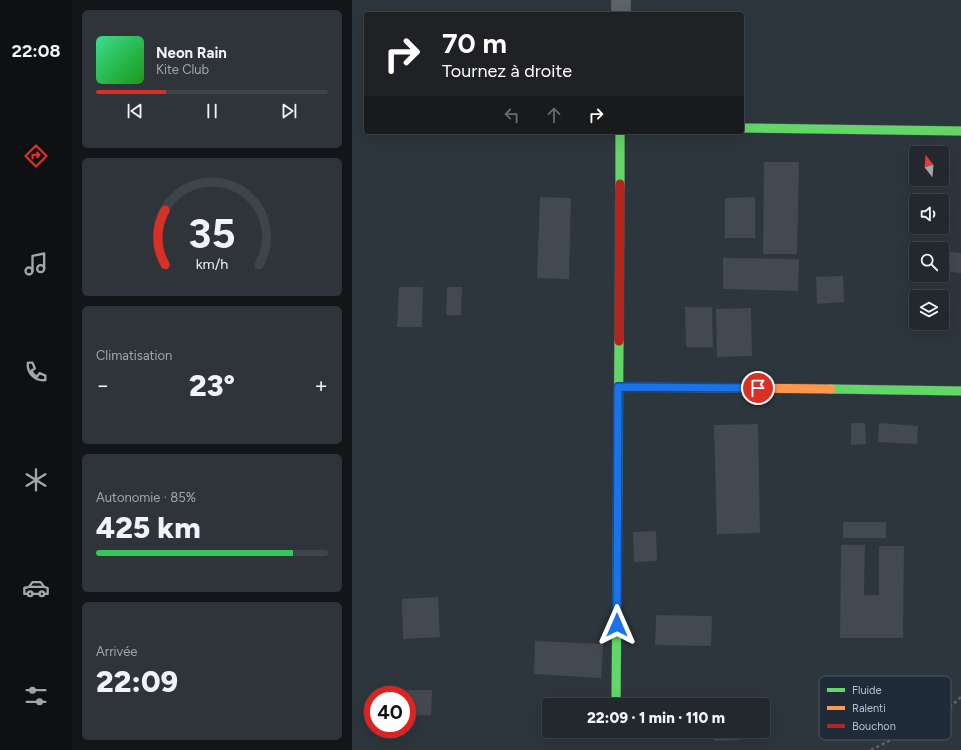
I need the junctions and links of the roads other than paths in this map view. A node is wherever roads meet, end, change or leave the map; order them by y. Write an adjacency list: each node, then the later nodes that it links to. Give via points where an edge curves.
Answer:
1 (621, 0): 2 (street)
2 (621, 12)
3 (744, 128): 4 (street)
4 (961, 131)
5 (620, 134): 6 (street)
6 (618, 387): 7 (street); 8 (street)
7 (961, 391)
8 (616, 698)

